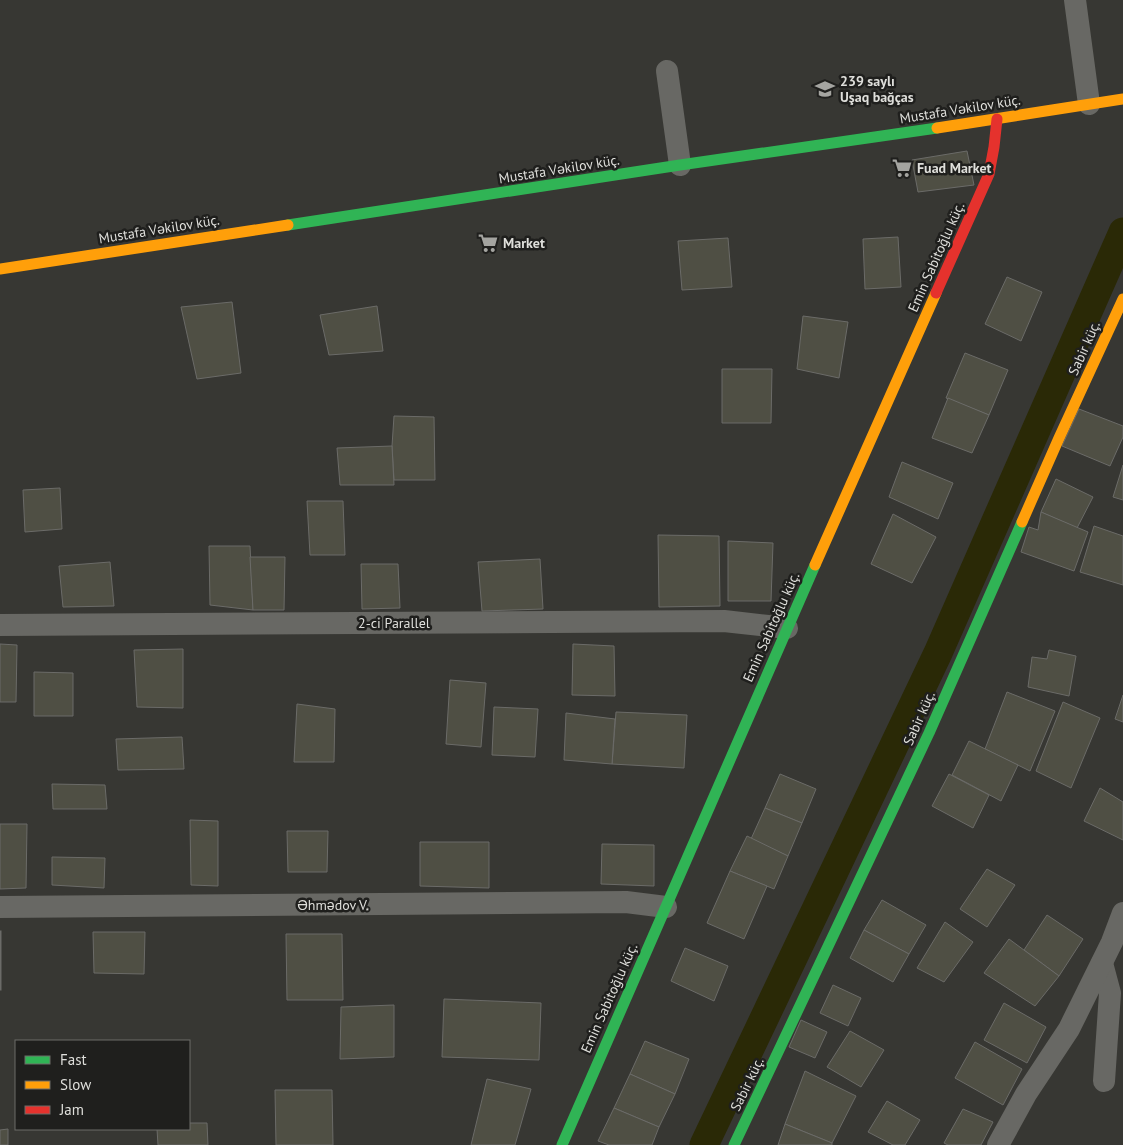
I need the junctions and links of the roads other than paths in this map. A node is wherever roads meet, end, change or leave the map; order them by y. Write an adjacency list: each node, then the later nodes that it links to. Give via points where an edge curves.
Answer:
1 (1075, 0): 4 (street)
2 (667, 72): 6 (street)
3 (1123, 98): 4 (street, Mustafa Vəkilov küç.)
4 (1089, 104): 5 (street, Mustafa Vəkilov küç.)
5 (996, 119): 6 (street, Mustafa Vəkilov küç.); 10 (street, Emin Sabitoğlu küç., via 989,174)
6 (680, 166): 7 (street, Mustafa Vəkilov küç.)
7 (0, 269)
8 (1123, 299): 17 (street, Sabir küç., via 929,733)
9 (0, 625): 10 (street, 2-ci Parallel, via 724,621)
10 (787, 628): 12 (street, Emin Sabitoğlu küç.)
11 (0, 907): 12 (street, Əhmədov V., via 616,902)
12 (666, 907): 16 (street, Emin Sabitoğlu küç.)
13 (1123, 913): 14 (street)
14 (1102, 963): 15 (street, via 1110,993); 18 (street, via 1069,1029 1026,1094)
15 (1104, 1081)
16 (562, 1145)
17 (734, 1145)
18 (998, 1145)

